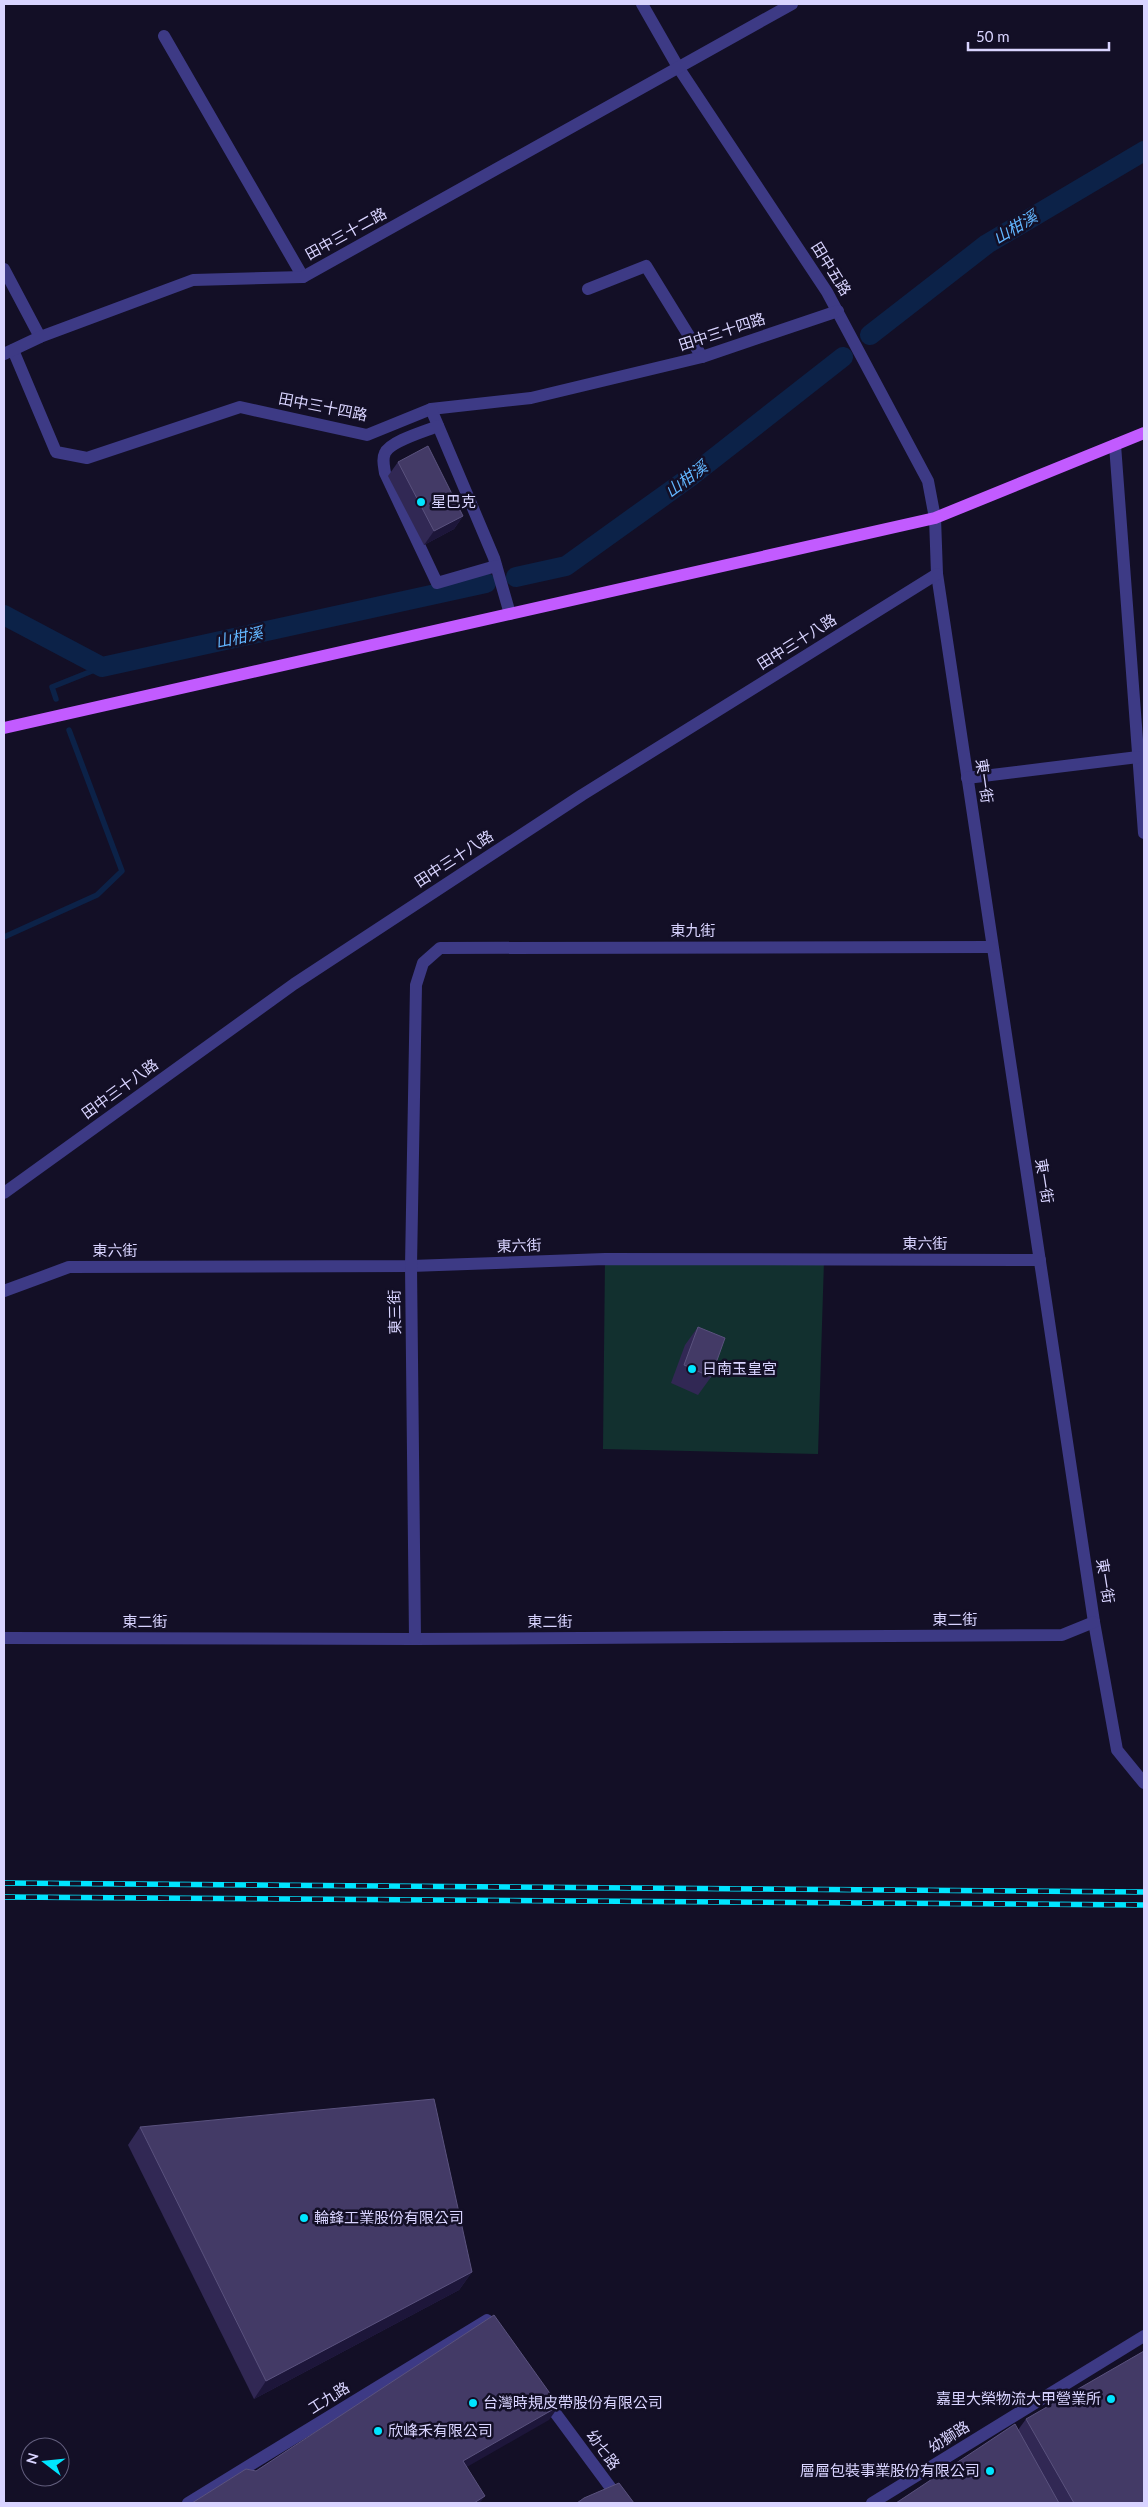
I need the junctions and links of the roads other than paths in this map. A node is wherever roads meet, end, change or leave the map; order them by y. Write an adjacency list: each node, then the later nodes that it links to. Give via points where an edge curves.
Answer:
1 (642, 4): 4 (street, 田中五路)
2 (792, 4): 4 (street, 田中三十二路)
3 (164, 36): 6 (street)
4 (678, 68): 6 (street, 田中三十二路); 8 (street, 田中五路)
5 (4, 270): 9 (street)
6 (303, 277): 9 (street, 田中三十二路, via 193,280)
7 (588, 289): 11 (street, via 646,266)
8 (838, 311): 11 (street, 田中三十四路); 16 (street, 田中五路, via 928,481)
9 (40, 337): 10 (street, 田中三十二路)
10 (8, 352): 12 (street, 田中三十四路, via 56,452 87,458 240,407 367,435)
11 (702, 357): 12 (street, 田中三十四路, via 531,398)
12 (431, 410): 13 (street)
13 (438, 426): 17 (street); 17 (street, via 392,445 385,452 385,473 437,583)
14 (1144, 433): 15 (main road)
15 (1116, 445): 16 (main road); 21 (street)
16 (934, 518): 18 (street, 田中五路); 19 (main road)
17 (496, 566): 19 (street)
18 (937, 574): 22 (street, 東一街); 26 (street, 田中三十八路, via 582,796 294,984)
19 (510, 614): 20 (main road)
20 (4, 728)
21 (1138, 757): 22 (street); 23 (street)
22 (967, 778): 24 (street, 東一街)
23 (1144, 828)
24 (992, 948): 25 (street, 東九街, via 440,948 423,963); 27 (street, 東一街)
25 (416, 985): 28 (street, 東三街)
26 (4, 1193)
27 (1040, 1260): 28 (street, 東六街, via 605,1259); 30 (street, 東一街)
28 (411, 1266): 29 (street, 東六街, via 69,1267); 32 (street, 東三街)
29 (4, 1291)
30 (1094, 1622): 32 (street, 東二街, via 1062,1635); 33 (street, 東一街, via 1117,1750)
31 (4, 1638): 32 (street, 東二街)
32 (415, 1639)
33 (1144, 1782)
34 (498, 2336): 37 (street, 工九路, via 487,2320)
35 (1144, 2336): 39 (street, 幼獅路)
36 (540, 2392): 38 (street, 幼七路)
37 (188, 2503)
38 (622, 2503)
39 (872, 2503)

